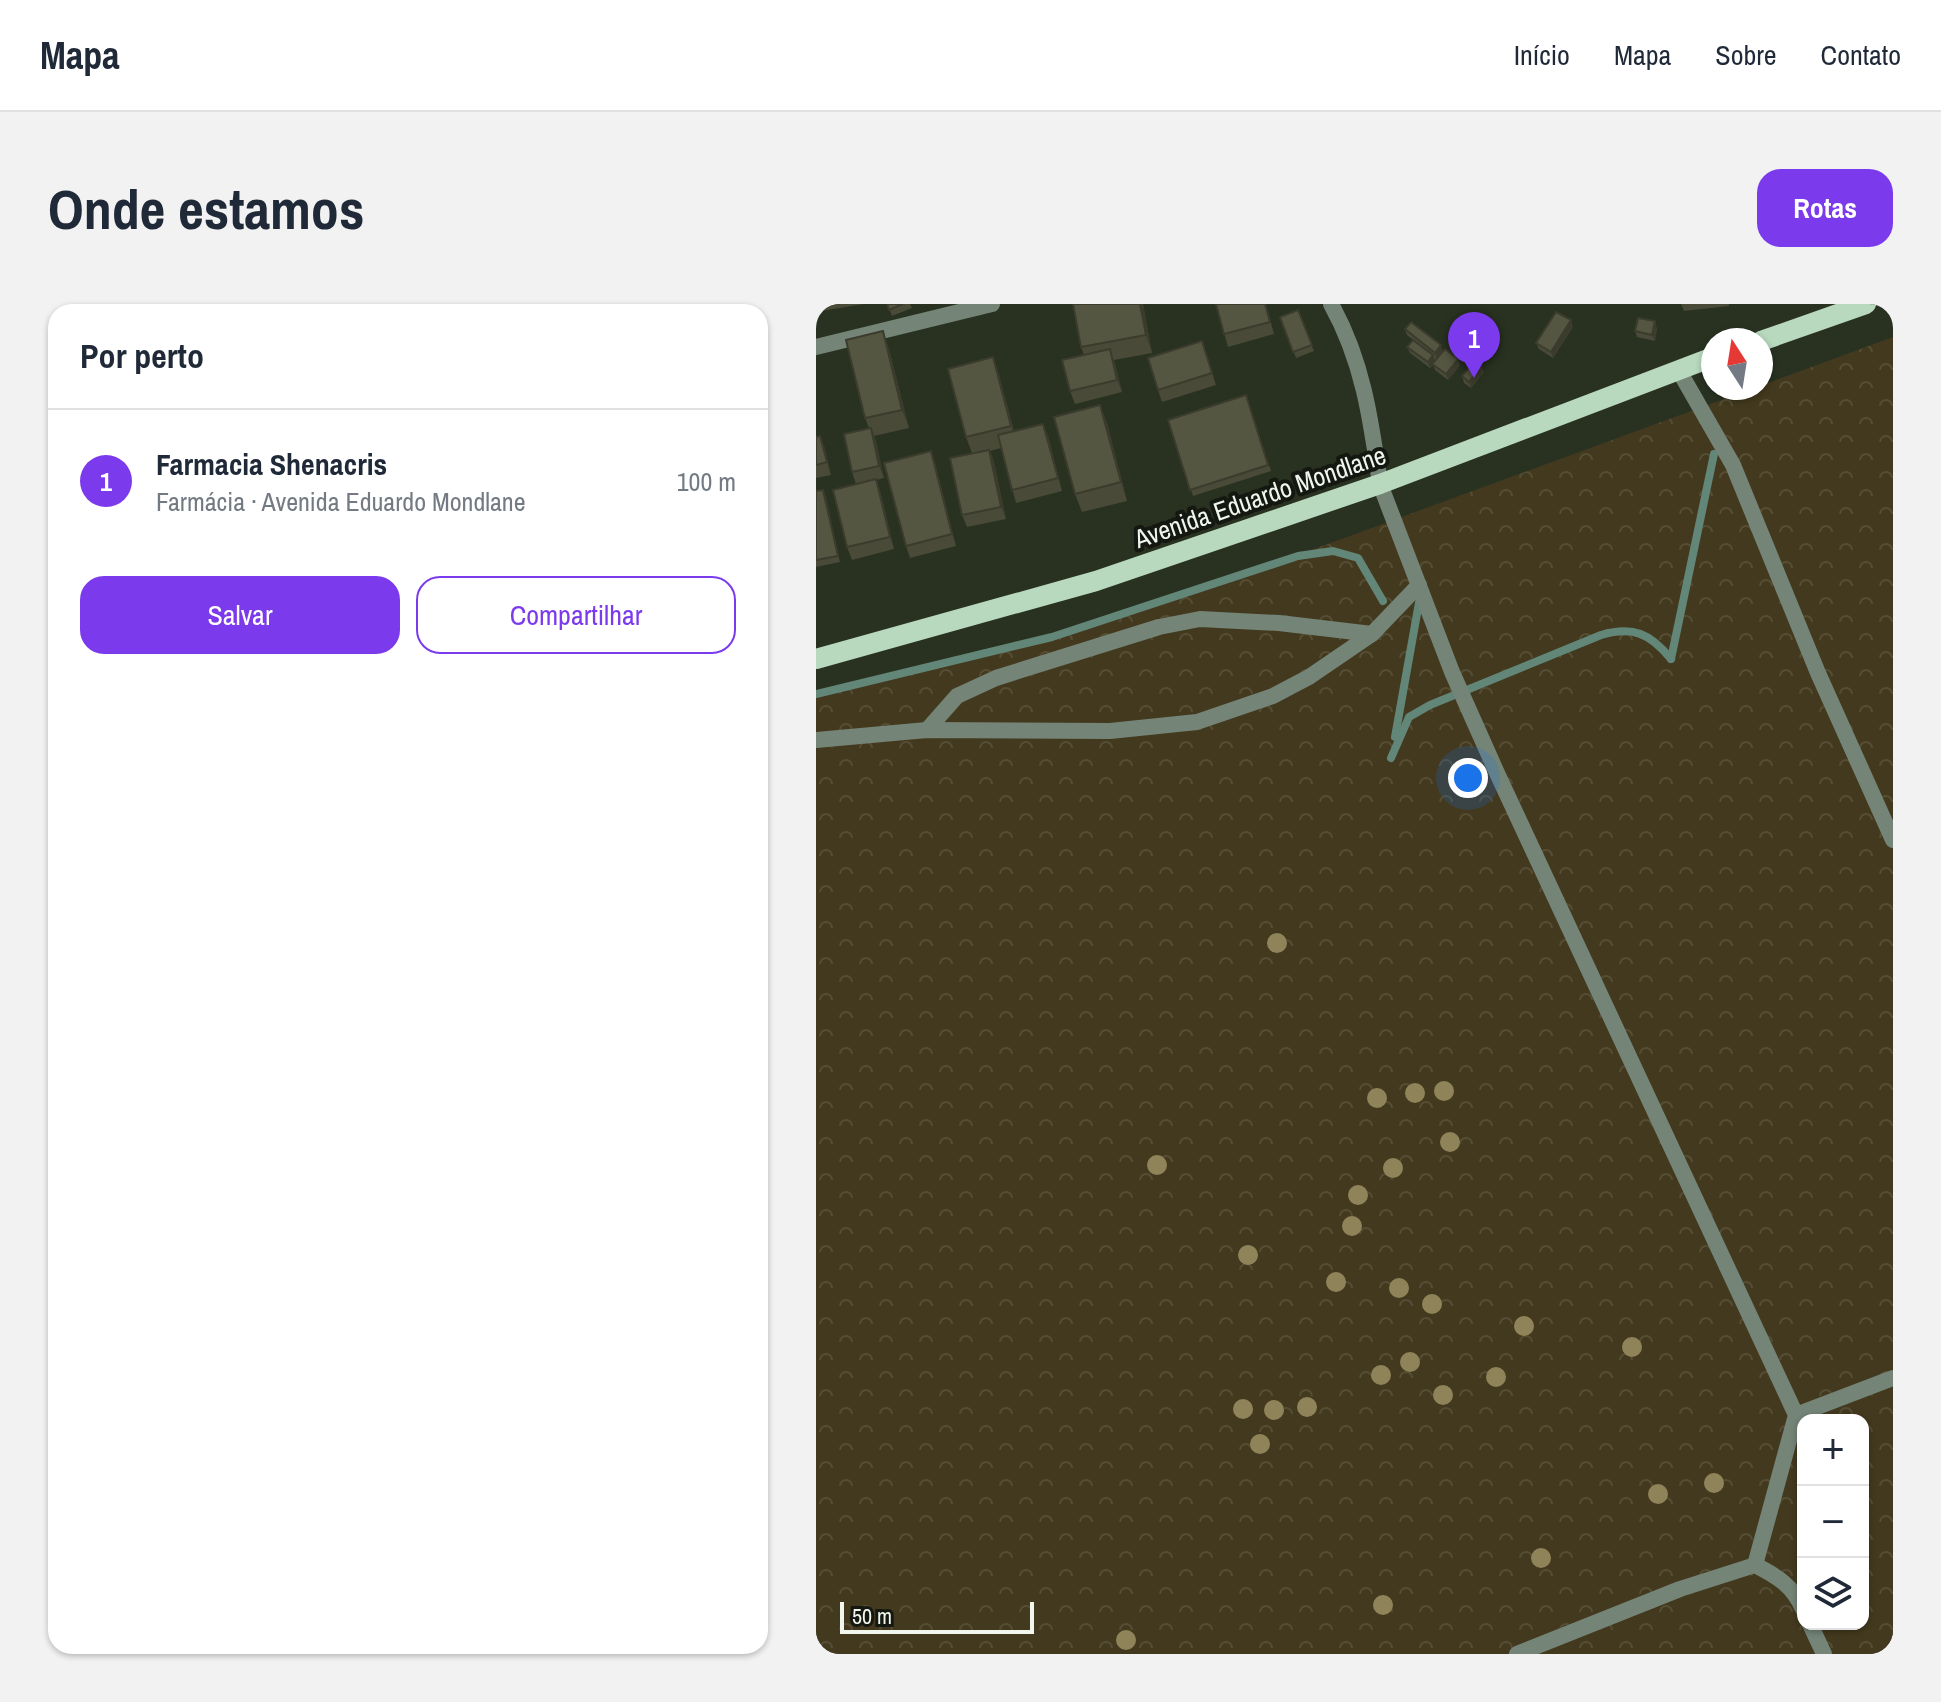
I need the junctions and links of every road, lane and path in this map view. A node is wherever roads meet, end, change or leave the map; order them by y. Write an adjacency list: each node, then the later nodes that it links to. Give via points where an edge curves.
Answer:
1 (992, 304): 5 (street)
2 (1331, 304): 8 (street, via 1367,397)
3 (1866, 304): 4 (main road)
4 (1773, 337)
5 (816, 347)
6 (1701, 361): 7 (main road, Avenida Eduardo Mondlane)
7 (1678, 369): 8 (main road, Avenida Eduardo Mondlane); 14 (street, via 1733,465)
8 (1380, 484): 9 (street); 11 (main road, Avenida Eduardo Mondlane, via 1096,581)
9 (1419, 585): 10 (street); 16 (street, via 1497,773)
10 (1372, 634): 12 (street, via 1273,696 1197,722 1110,731); 12 (street, via 1200,619 1159,627 996,678 957,696)
11 (816, 659)
12 (927, 730): 13 (street)
13 (816, 740)
14 (1893, 840)
15 (1893, 1378): 16 (street)
16 (1796, 1415): 17 (street)
17 (1755, 1565): 18 (street, via 1777,1576); 20 (street)
18 (1797, 1596)
19 (1813, 1630): 21 (street)
20 (1517, 1654)
21 (1824, 1654)

